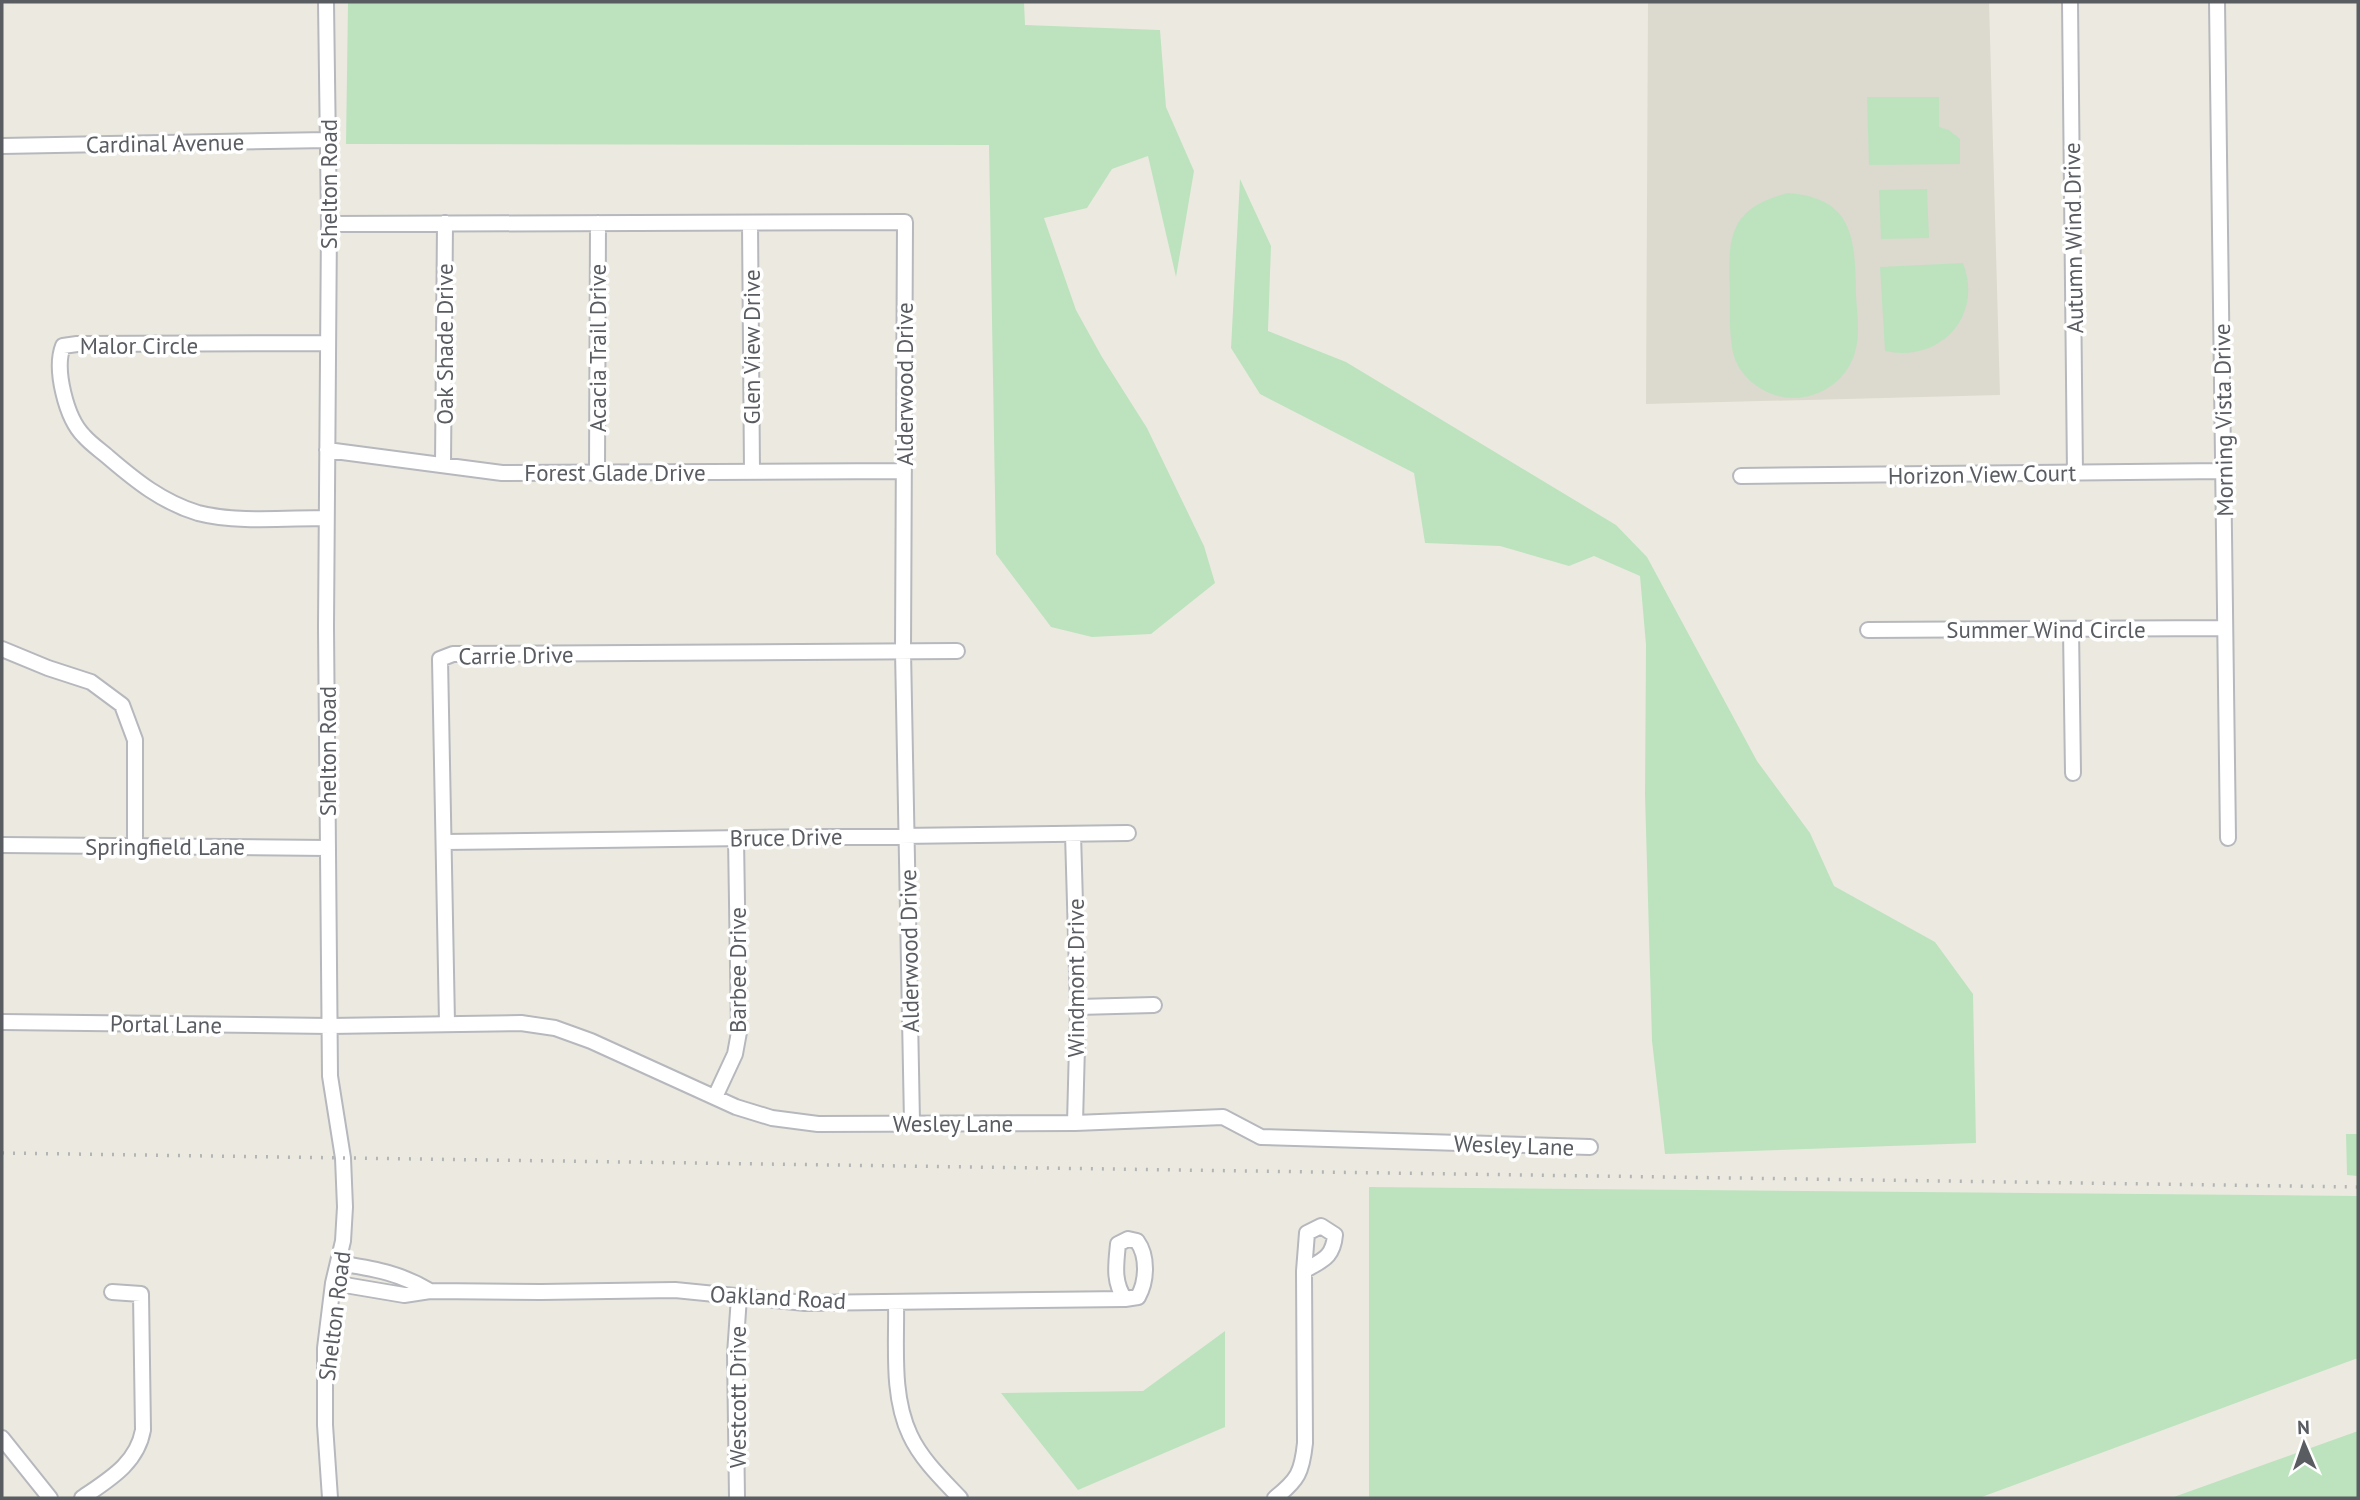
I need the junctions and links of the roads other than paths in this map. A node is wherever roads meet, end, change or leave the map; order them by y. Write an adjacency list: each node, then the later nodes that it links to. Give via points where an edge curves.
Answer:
1 (326, 2): 4 (street, Shelton Road)
2 (2070, 2): 17 (street, Autumn Wind Drive)
3 (2217, 2): 14 (street, Morning Vista Drive)
4 (328, 140): 5 (street, Cardinal Avenue); 9 (street, Shelton Road)
5 (2, 146)
6 (445, 223): 7 (street, Alderwood Drive); 9 (street, Alderwood Drive); 12 (street, Oak Shade Drive)
7 (598, 223): 8 (street, Alderwood Drive); 15 (street, Acacia Trail Drive)
8 (750, 223): 13 (street, Alderwood Drive, via 905,222); 16 (street, Glen View Drive)
9 (329, 224): 10 (street, Shelton Road)
10 (327, 343): 11 (street, Shelton Road); 19 (street, Malor Circle, via 77,344 63,346 59,356 65,401 82,435 139,484 169,503 201,514)
11 (327, 450): 12 (street, Forest Glade Drive); 19 (street, Shelton Road)
12 (443, 465): 15 (street, Forest Glade Drive, via 502,473)
13 (904, 471): 16 (street, Forest Glade Drive); 24 (street, Alderwood Drive)
14 (2224, 471): 17 (street, Horizon View Court); 20 (street, Morning Vista Drive)
15 (597, 472): 16 (street, Forest Glade Drive)
16 (752, 472)
17 (2075, 474): 18 (street, Horizon View Court)
18 (1741, 476)
19 (326, 517): 35 (street, Shelton Road)
20 (2224, 628): 21 (street, Summer Wind Circle); 31 (street, Morning Vista Drive)
21 (2071, 629): 22 (street, Summer Wind Circle); 26 (street)
22 (1868, 630)
23 (2, 649): 34 (street, via 91,682 122,705 135,740)
24 (903, 651): 25 (street, Carrie Drive); 29 (street, Alderwood Drive); 32 (street, Carrie Drive, via 453,654 440,659)
25 (957, 651)
26 (2074, 773)
27 (1128, 833): 28 (street, Bruce Drive)
28 (1073, 834): 29 (street, Bruce Drive); 37 (street, Windmont Drive)
29 (908, 836): 30 (street, Bruce Drive); 42 (street, Alderwood Drive)
30 (736, 838): 32 (street, Bruce Drive); 41 (street, Barbee Drive, via 739,1032 735,1054)
31 (2228, 838)
32 (444, 842): 39 (street, Carrie Drive)
33 (2, 845): 34 (street, Springfield Lane)
34 (135, 845): 35 (street, Springfield Lane)
35 (328, 848): 40 (street, Shelton Road)
36 (1154, 1005): 37 (street)
37 (1078, 1007): 43 (street, Windmont Drive)
38 (2, 1022): 40 (street, Portal Lane)
39 (447, 1023): 40 (street, Wesley Lane); 41 (street, Wesley Lane, via 555,1028)
40 (330, 1026): 45 (street, Shelton Road, via 330,1076 344,1190)
41 (715, 1097): 42 (street, Wesley Lane, via 772,1118 818,1124)
42 (912, 1122): 43 (street, Wesley Lane)
43 (1075, 1123): 44 (street, Wesley Lane, via 1223,1116 1261,1137)
44 (1590, 1147)
45 (338, 1263): 47 (street, Shelton Road); 48 (street, Oakland Road, via 407,1277)
46 (1304, 1271): 59 (street, via 1302,1468 1292,1485)
47 (334, 1283): 48 (street, Oakland Road, via 404,1295); 56 (street, Shelton Road, via 325,1348)
48 (430, 1290): 50 (street, Oakland Road, via 675,1290)
49 (112, 1292): 55 (street, via 141,1294 143,1430 134,1456)
50 (739, 1297): 52 (street, Oakland Road, via 805,1303); 57 (street, Westcott Drive)
51 (1125, 1299): 52 (street, Oakland Road)
52 (896, 1302): 58 (street, via 902,1414 917,1448)
53 (2, 1438): 54 (street)
54 (50, 1498)
55 (82, 1498)
56 (330, 1498)
57 (737, 1498)
58 (960, 1498)
59 (1275, 1498)

